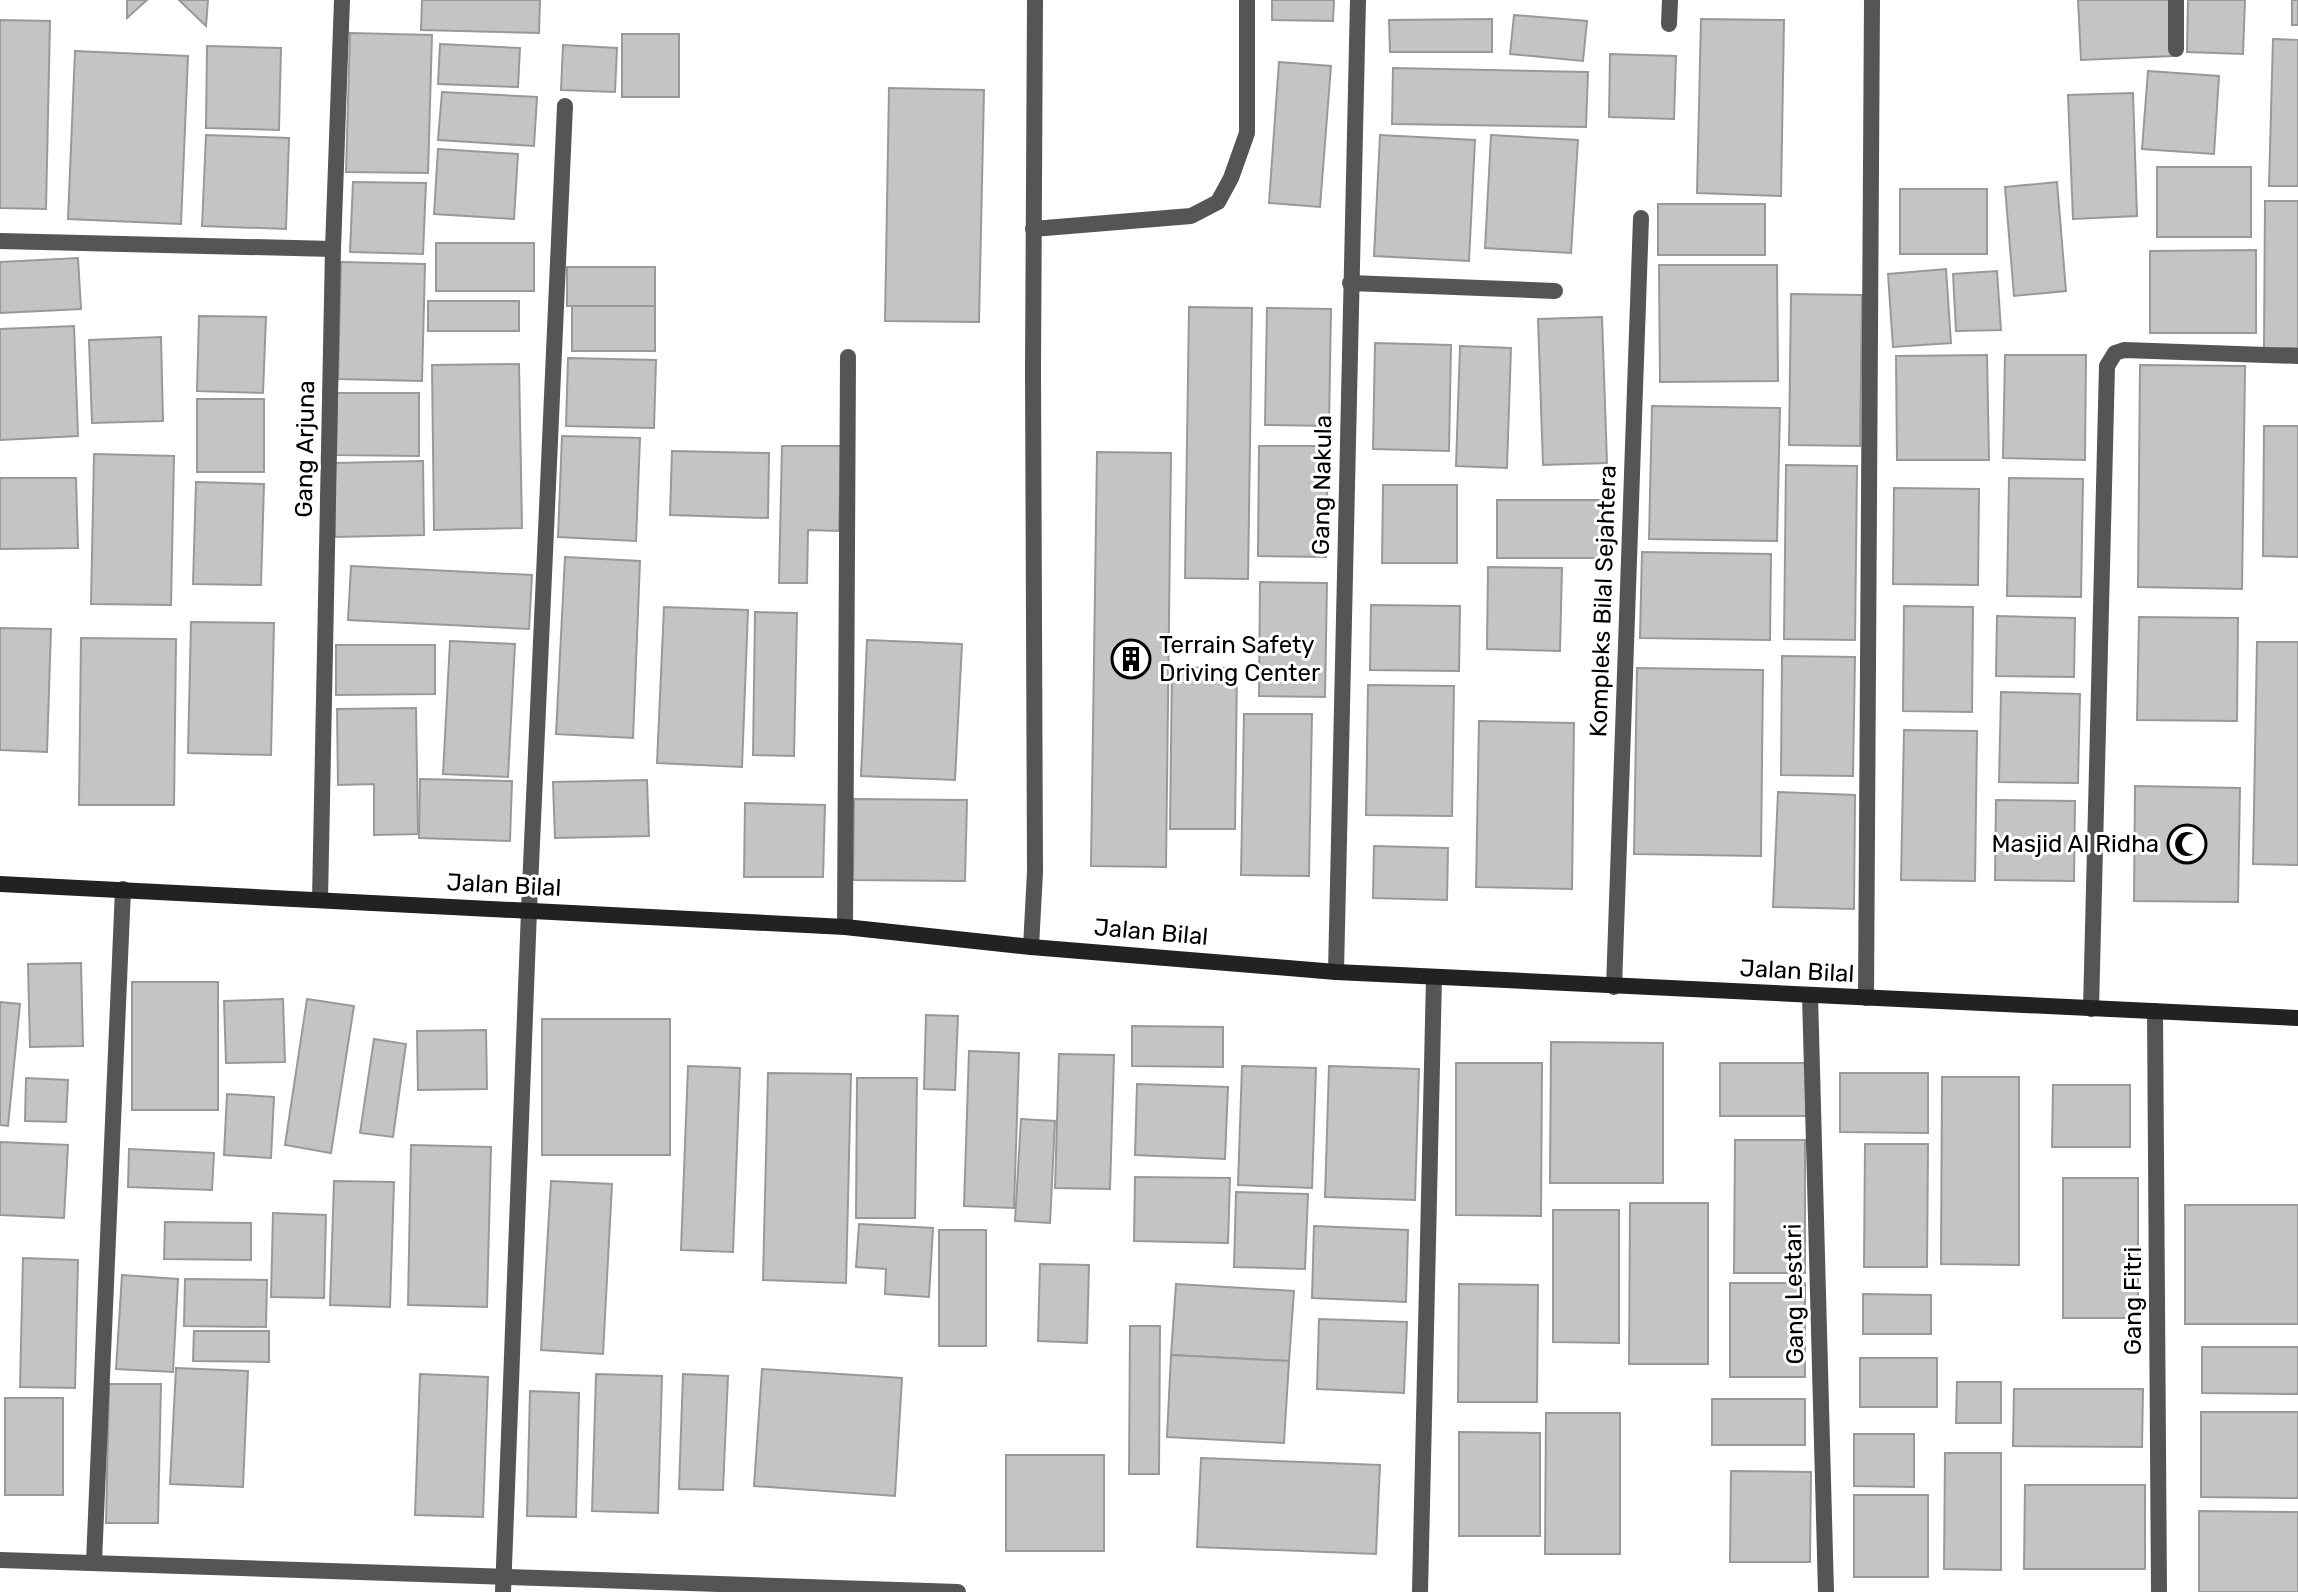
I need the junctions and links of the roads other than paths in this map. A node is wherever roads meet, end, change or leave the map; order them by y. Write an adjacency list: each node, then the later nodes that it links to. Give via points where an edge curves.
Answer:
1 (342, 0): 14 (street, Gang Arjuna)
2 (1035, 0): 12 (street)
3 (1247, 0): 12 (street, via 1247,133 1218,202 1191,216)
4 (1358, 0): 15 (street, Gang Nakula)
5 (1670, 0): 8 (street)
6 (1872, 0): 29 (street)
7 (2176, 0): 9 (street)
8 (1669, 24)
9 (2176, 49)
10 (565, 106): 22 (street)
11 (1641, 218): 27 (street, Kompleks Bilal Sejahtera)
12 (1033, 229): 24 (street)
13 (0, 241): 14 (street)
14 (333, 249): 21 (street, Gang Arjuna)
15 (1350, 283): 16 (street); 25 (street, Gang Nakula)
16 (1555, 291)
17 (2298, 356): 30 (street, via 2124,350 2107,366)
18 (848, 357): 23 (street)
19 (0, 884): 20 (main road, Jalan Bilal)
20 (123, 889): 21 (main road, Jalan Bilal); 34 (street)
21 (320, 900): 22 (main road, Jalan Bilal)
22 (529, 910): 23 (main road, Jalan Bilal); 35 (street)
23 (845, 927): 24 (main road, Jalan Bilal)
24 (1031, 947): 25 (main road, Jalan Bilal)
25 (1336, 972): 26 (main road, Jalan Bilal)
26 (1434, 977): 27 (main road, Jalan Bilal); 38 (street)
27 (1614, 987): 28 (main road, Jalan Bilal)
28 (1810, 995): 29 (main road, Jalan Bilal); 39 (street, Gang Lestari)
29 (1866, 998): 30 (main road, Jalan Bilal)
30 (2091, 1009): 31 (main road, Jalan Bilal)
31 (2155, 1011): 32 (main road, Jalan Bilal); 40 (street, Gang Fitri)
32 (2298, 1018)
33 (0, 1560): 34 (street)
34 (94, 1562): 35 (street)
35 (503, 1584): 36 (street)
36 (750, 1588): 37 (street)
37 (958, 1592)
38 (1420, 1592)
39 (1826, 1592)
40 (2159, 1592)

